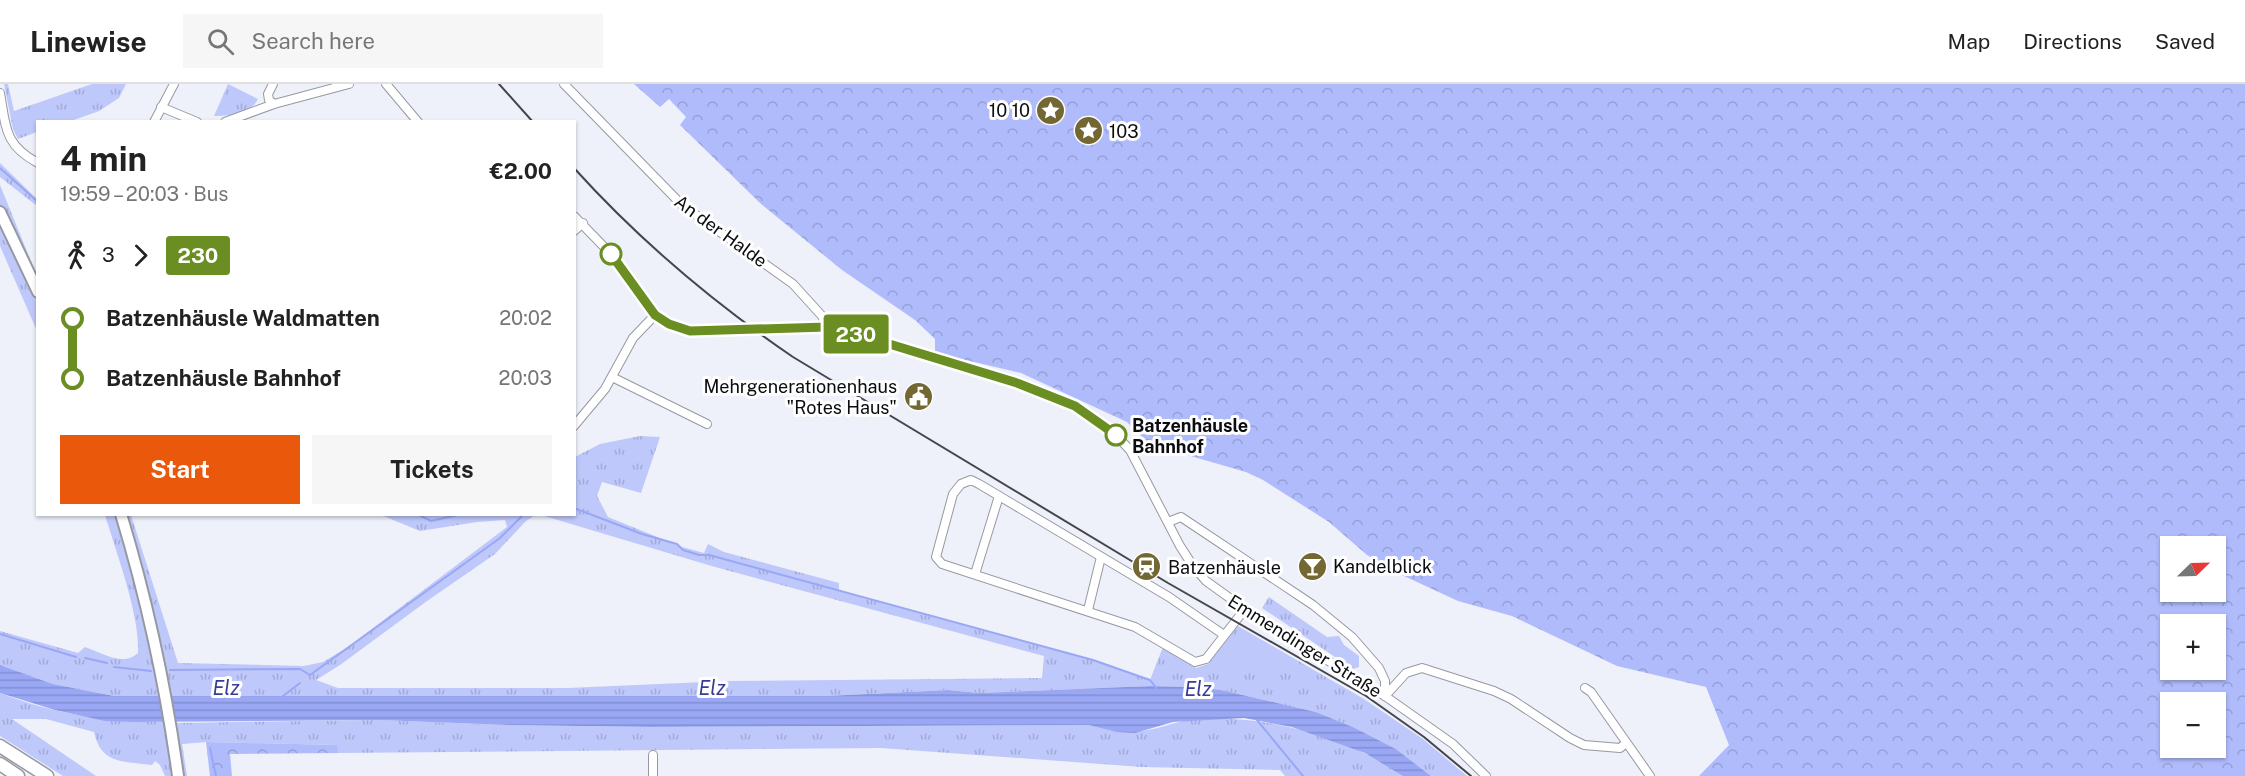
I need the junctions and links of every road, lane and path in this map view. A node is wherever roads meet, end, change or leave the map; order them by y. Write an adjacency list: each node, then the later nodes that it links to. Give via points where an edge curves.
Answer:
1 (174, 84): 8 (street)
2 (273, 84): 7 (street, via 268,94)
3 (349, 84): 7 (street)
4 (386, 84): 12 (street)
5 (564, 84): 20 (street, An der Halde, via 682,205 793,284)
6 (0, 93): 13 (street, via 12,143)
7 (274, 104): 11 (street)
8 (161, 107): 9 (street); 10 (street)
9 (155, 120)
10 (192, 120)
11 (230, 120)
12 (416, 120)
13 (36, 163)
14 (0, 212): 18 (main road)
15 (576, 218): 16 (street)
16 (583, 223): 17 (street); 19 (street)
17 (576, 229)
18 (36, 288)
19 (655, 315): 20 (street, Emmendinger Straße, via 690,331); 21 (street, via 633,338)
20 (827, 327): 26 (street, Emmendinger Straße, via 1017,383 1075,406 1113,432 1130,450)
21 (612, 377): 22 (street); 23 (street)
22 (576, 424)
23 (707, 424)
24 (999, 496): 27 (street); 28 (street); 28 (street, via 971,480 961,484 947,510 936,557 942,564)
25 (122, 516): 40 (main road, via 144,596)
26 (1168, 522): 29 (street, Emmendinger Straße, via 1200,575); 33 (street, via 1181,517 1313,605 1352,637 1379,668 1385,681)
27 (1101, 557): 30 (street); 31 (street)
28 (975, 574): 30 (street)
29 (1245, 609): 31 (street); 33 (street, Emmendinger Straße)
30 (1088, 610): 31 (street, via 1136,627 1195,662 1206,660)
31 (1224, 635)
32 (1585, 688): 34 (street)
33 (1385, 696): 34 (street, via 1406,673 1422,668 1511,699 1584,745 1620,748); 42 (street, Emmendinger Straße, via 1453,744)
34 (1625, 744): 43 (street)
35 (0, 746): 39 (highway)
36 (653, 755): 41 (street)
37 (0, 764): 38 (highway)
38 (18, 776)
39 (47, 776)
40 (178, 776)
41 (653, 776)
42 (1486, 776)
43 (1650, 776)

